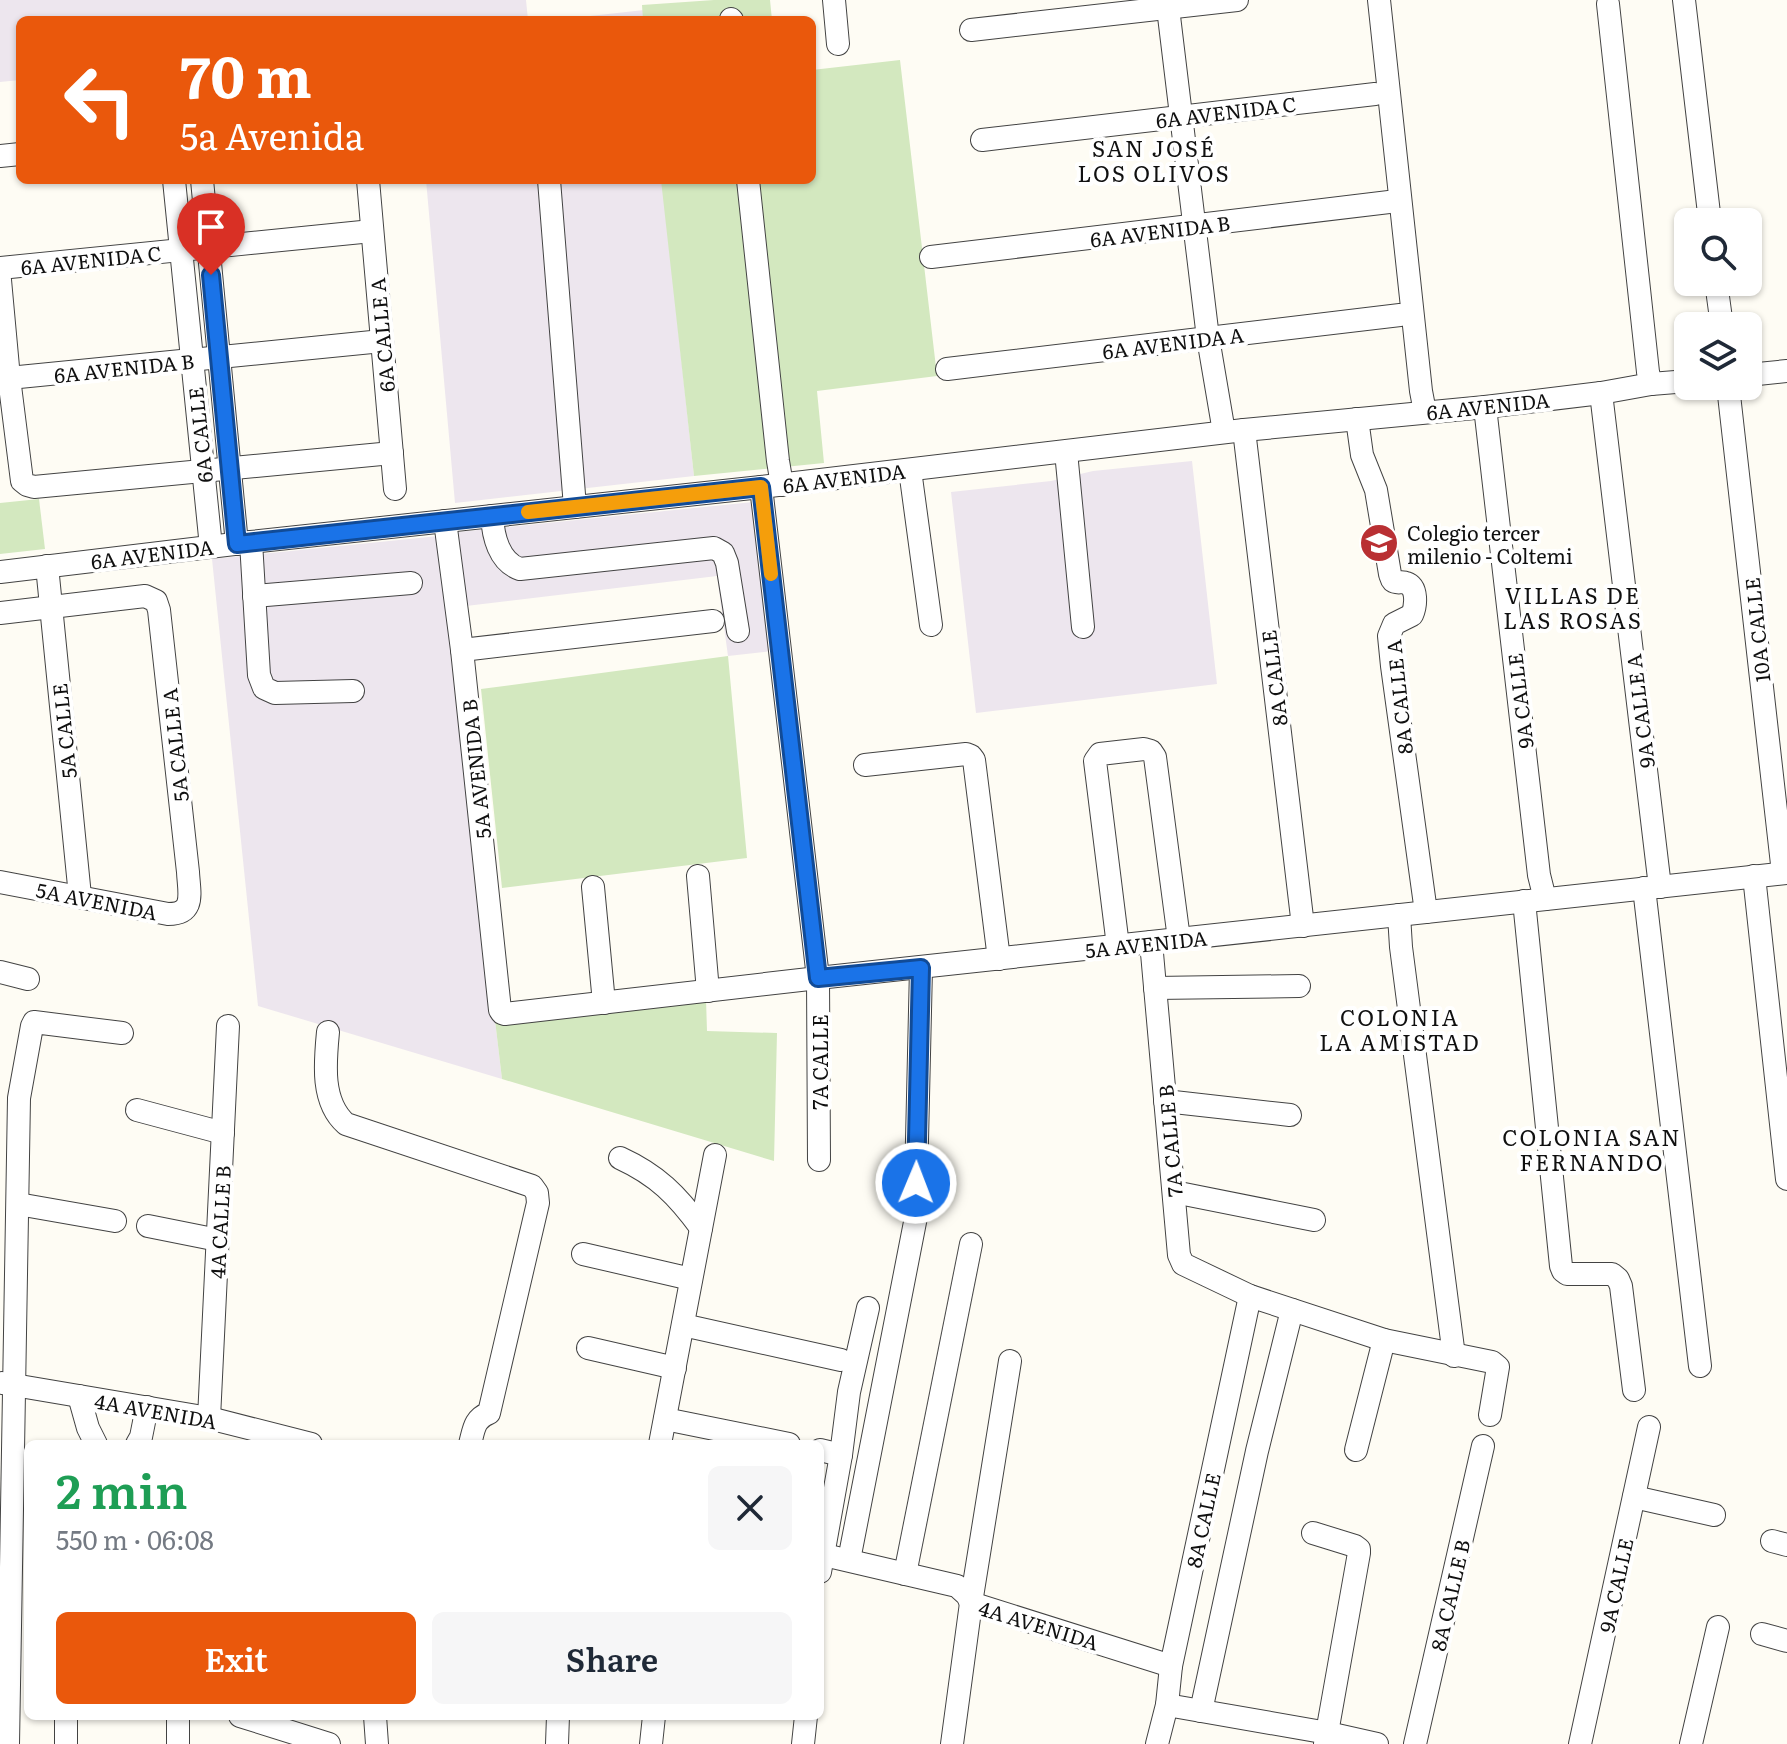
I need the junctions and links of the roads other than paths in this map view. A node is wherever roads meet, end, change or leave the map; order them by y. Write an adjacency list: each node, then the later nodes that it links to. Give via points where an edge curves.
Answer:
1 (834, 0): 8 (street)
2 (1237, 0): 6 (street)
3 (1379, 0): 40 (street)
4 (1684, 0): 18 (street)
5 (1608, 4): 36 (street)
6 (1168, 8): 7 (street); 10 (street, 8A CALLE)
7 (971, 30)
8 (838, 44)
9 (1375, 94): 10 (street, 6A AVENIDA C)
10 (1181, 116): 11 (street, 6A AVENIDA C); 19 (street, 8A CALLE)
11 (982, 140)
12 (174, 184): 22 (street, 6A CALLE)
13 (202, 184): 21 (street, 6A CALLE)
14 (368, 184): 20 (street, 6A CALLE A)
15 (549, 184): 50 (street)
16 (748, 184): 48 (street, 7A CALLE, via 778,461)
17 (1389, 202): 19 (street, 6A AVENIDA B)
18 (1708, 208)
19 (1195, 226): 23 (street, 6A AVENIDA B); 27 (street, 8A CALLE)
20 (372, 231): 21 (street, 6A AVENIDA C); 28 (street, 6A CALLE A)
21 (208, 247): 22 (street, 6A AVENIDA C); 29 (street, 6A CALLE)
22 (181, 250): 24 (street, 6A AVENIDA C); 30 (street, 6A CALLE)
23 (931, 257)
24 (0, 268)
25 (0, 280): 34 (street)
26 (1400, 315): 27 (street, 6A AVENIDA A)
27 (1208, 338): 31 (street, 6A AVENIDA A); 42 (street, 8A CALLE)
28 (382, 341): 29 (street, 6A AVENIDA B); 44 (street, 6A CALLE A)
29 (219, 357): 30 (street, 6A AVENIDA B); 45 (street, 6A CALLE)
30 (192, 360): 34 (street, 6A AVENIDA B); 47 (street, 6A CALLE)
31 (947, 369)
32 (1787, 371): 33 (street)
33 (1762, 374)
34 (9, 378): 47 (street, via 22,481 27,485)
35 (1674, 382): 36 (street, 6A AVENIDA)
36 (1651, 384): 37 (street, 6A AVENIDA)
37 (1601, 393): 39 (street, 6A AVENIDA); 73 (street, 9A CALLE A)
38 (1730, 400): 68 (street, 10A CALLE)
39 (1485, 407): 40 (street, 6A AVENIDA); 75 (street, 9A CALLE, via 1539,875)
40 (1425, 412): 41 (street, 6A AVENIDA)
41 (1357, 419): 42 (street, 6A AVENIDA); 77 (street, 8A CALLE A, via 1390,574 1396,583 1414,590 1412,615 1390,630)
42 (1234, 431): 43 (street, 6A AVENIDA); 79 (street, 8A CALLE)
43 (1066, 452): 46 (street, 6A AVENIDA); 63 (street)
44 (392, 453): 45 (street); 49 (street, 6A CALLE A)
45 (230, 469): 47 (street); 53 (street, 6A CALLE)
46 (910, 470): 48 (street, 6A AVENIDA); 62 (street)
47 (203, 471): 54 (street, 6A CALLE)
48 (772, 486): 50 (street, 6A AVENIDA); 86 (street, 7A CALLE)
49 (395, 489)
50 (575, 507): 51 (street, 6A AVENIDA)
51 (492, 516): 52 (street, 6A AVENIDA); 64 (street, via 504,558 520,569 714,548 727,563)
52 (445, 521): 53 (street, 6A AVENIDA); 65 (street, 5A AVENIDA B)
53 (244, 543): 54 (street, 6A AVENIDA); 58 (street, 6A CALLE)
54 (211, 547): 55 (street, 6A AVENIDA)
55 (47, 566): 56 (street, 6A AVENIDA); 59 (street, 5A CALLE)
56 (0, 572)
57 (411, 583): 58 (street)
58 (254, 596): 66 (street, 6A CALLE, via 264,688 275,693)
59 (50, 606): 60 (street); 74 (street, 5A CALLE); 76 (street, 5A CALLE A, via 145,596 156,601)
60 (0, 613)
61 (713, 621): 65 (street)
62 (931, 625)
63 (1083, 627)
64 (738, 631)
65 (462, 650): 92 (street, 5A AVENIDA B, via 500,1010)
66 (353, 691)
67 (865, 765): 83 (street, via 966,754 974,760)
68 (1785, 873): 70 (street, 5A AVENIDA)
69 (698, 876): 90 (street)
70 (1754, 876): 73 (street, 5A AVENIDA); 103 (street)
71 (0, 882): 74 (street, 5A AVENIDA)
72 (593, 887): 91 (street)
73 (1652, 888): 75 (street, 5A AVENIDA); 125 (street, 9A CALLE A)
74 (80, 896): 76 (street, 5A AVENIDA, via 168,914 185,910)
75 (1534, 900): 77 (street, 5A AVENIDA); 128 (street, 9A CALLE, via 1561,1266 1567,1274 1612,1274 1618,1279)
76 (189, 901)
77 (1426, 912): 78 (street, 5A AVENIDA)
78 (1399, 915): 79 (street, 5A AVENIDA); 122 (street)
79 (1303, 926): 80 (street, 5A AVENIDA)
80 (1179, 939): 81 (street, 5A AVENIDA); 82 (street, via 1155,757 1144,749 1100,754 1095,761)
81 (1151, 942): 82 (street, 5A AVENIDA); 89 (street, 7A CALLE B)
82 (1118, 946): 83 (street, 5A AVENIDA)
83 (999, 959): 84 (street, 5A AVENIDA)
84 (921, 968): 86 (street, 5A AVENIDA); 104 (street)
85 (0, 972): 87 (street)
86 (818, 978): 90 (street, 5A AVENIDA); 102 (street, 7A CALLE)
87 (28, 979)
88 (1299, 986): 89 (street)
89 (1155, 988): 96 (street, 7A CALLE B)
90 (708, 991): 91 (street, 5A AVENIDA)
91 (604, 1003): 92 (street, 5A AVENIDA)
92 (505, 1014)
93 (228, 1026): 99 (street, 4A CALLE B)
94 (328, 1032): 138 (street, via 327,1094 346,1124 532,1186 537,1193 489,1413 480,1417)
95 (122, 1033): 106 (street, via 34,1022 19,1098)
96 (1165, 1101): 98 (street); 105 (street, 7A CALLE B)
97 (137, 1110): 99 (street)
98 (1290, 1115)
99 (223, 1133): 112 (street, 4A CALLE B)
100 (715, 1155): 111 (street)
101 (620, 1158): 111 (street, via 664,1185)
102 (819, 1160)
103 (1787, 1179)
104 (916, 1183)
105 (1174, 1192): 108 (street); 116 (street, 7A CALLE B, via 1183,1264)
106 (18, 1204): 109 (street); 127 (street)
107 (916, 1217): 149 (street)
108 (1314, 1220)
109 (115, 1221)
110 (148, 1226): 112 (street)
111 (701, 1228): 115 (street)
112 (218, 1240): 132 (street, 4A CALLE B)
113 (971, 1244): 150 (street)
114 (583, 1254): 115 (street)
115 (691, 1279): 119 (street)
116 (1250, 1296): 118 (street); 155 (street, 8A CALLE)
117 (868, 1308): 143 (street)
118 (1292, 1310): 120 (street); 157 (street)
119 (683, 1325): 123 (street); 126 (street)
120 (1384, 1340): 122 (street); 142 (street)
121 (588, 1348): 126 (street)
122 (1454, 1356): 131 (street, via 1498,1367)
123 (841, 1360)
124 (1010, 1361): 151 (street)
125 (1700, 1366)
126 (675, 1368): 133 (street)
127 (7, 1384): 129 (street, 4A AVENIDA); 166 (street)
128 (1634, 1390)
129 (79, 1396): 130 (street, 4A AVENIDA); 135 (street)
130 (147, 1407): 132 (street, 4A AVENIDA); 136 (street)
131 (1490, 1415)
132 (209, 1418): 137 (street, 4A AVENIDA)
133 (665, 1419): 139 (street); 140 (street)
134 (1649, 1427): 144 (street, 9A CALLE)
135 (94, 1440)
136 (139, 1440)
137 (295, 1440)
138 (471, 1440)
139 (661, 1440)
140 (769, 1440)
141 (1483, 1446): 177 (street, 8A CALLE B)
142 (1356, 1450)
143 (830, 1453): 146 (street)
144 (1634, 1497): 145 (street); 178 (street, 9A CALLE)
145 (1714, 1515)
146 (824, 1524)
147 (1313, 1533): 165 (street, via 1359,1549)
148 (824, 1560): 149 (street, 4A AVENIDA)
149 (849, 1560): 150 (street, 4A AVENIDA)
150 (905, 1574): 151 (street, 4A AVENIDA, via 957,1586)
151 (971, 1603): 155 (street, 4A AVENIDA); 174 (street)
152 (1718, 1627): 179 (street)
153 (1762, 1634): 154 (street)
154 (1787, 1641)
155 (1171, 1666): 156 (street, 8A CALLE)
156 (1167, 1705): 157 (street); 175 (street, 8A CALLE)
157 (1201, 1711): 165 (street)
158 (66, 1720): 167 (street)
159 (178, 1720): 168 (street)
160 (253, 1720): 169 (street)
161 (375, 1720): 170 (street)
162 (558, 1720): 171 (street)
163 (654, 1720): 172 (street)
164 (806, 1720): 173 (street)
165 (1326, 1738): 176 (street)
166 (8, 1744)
167 (66, 1744)
168 (178, 1744)
169 (329, 1744)
170 (377, 1744)
171 (557, 1744)
172 (651, 1744)
173 (803, 1744)
174 (952, 1744)
175 (1157, 1744)
176 (1377, 1744)
177 (1415, 1744)
178 (1580, 1744)
179 (1691, 1744)

